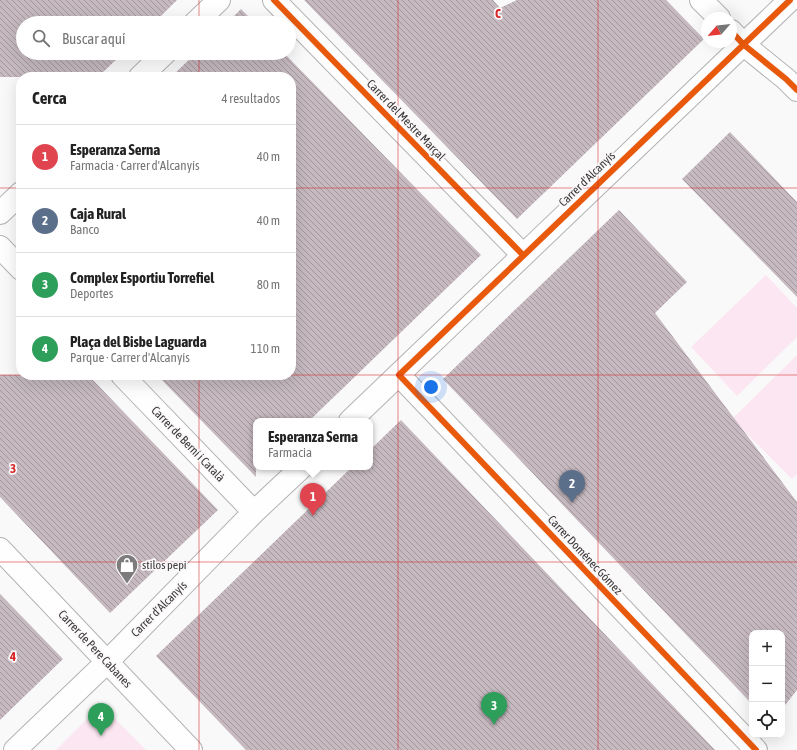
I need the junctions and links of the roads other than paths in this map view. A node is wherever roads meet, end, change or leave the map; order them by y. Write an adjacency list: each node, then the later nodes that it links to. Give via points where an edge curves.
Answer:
1 (219, 0): 6 (street)
2 (274, 0): 7 (street, Carrer del Mestre Marçal)
3 (701, 0): 5 (street)
4 (790, 0): 9 (street, Carrer d'Alcanyís)
5 (712, 12)
6 (202, 16)
7 (290, 16)
8 (296, 23): 16 (street, Carrer del Mestre Marçal)
9 (738, 38): 12 (street); 16 (street, Carrer d'Alcanyís)
10 (157, 60): 11 (street)
11 (145, 72)
12 (797, 90)
13 (16, 198): 14 (street)
14 (0, 213)
15 (0, 247): 17 (street)
16 (523, 255): 18 (street, Carrer d'Alcanyís)
17 (16, 264)
18 (400, 375): 20 (street, Carrer d'Alcanyís); 27 (street, Carrer Doménec Gómez)
19 (127, 380): 22 (street, Carrer de Berni i Català)
20 (353, 418)
21 (299, 470): 22 (street, Carrer d'Alcanyís)
22 (254, 512): 24 (street, Carrer d'Alcanyís)
23 (0, 549): 24 (street, Carrer de Pere Cabanes)
24 (107, 662): 25 (street, Carrer d'Alcanyís); 26 (street, Carrer de Pere Cabanes)
25 (15, 750)
26 (191, 750)
27 (756, 750)

